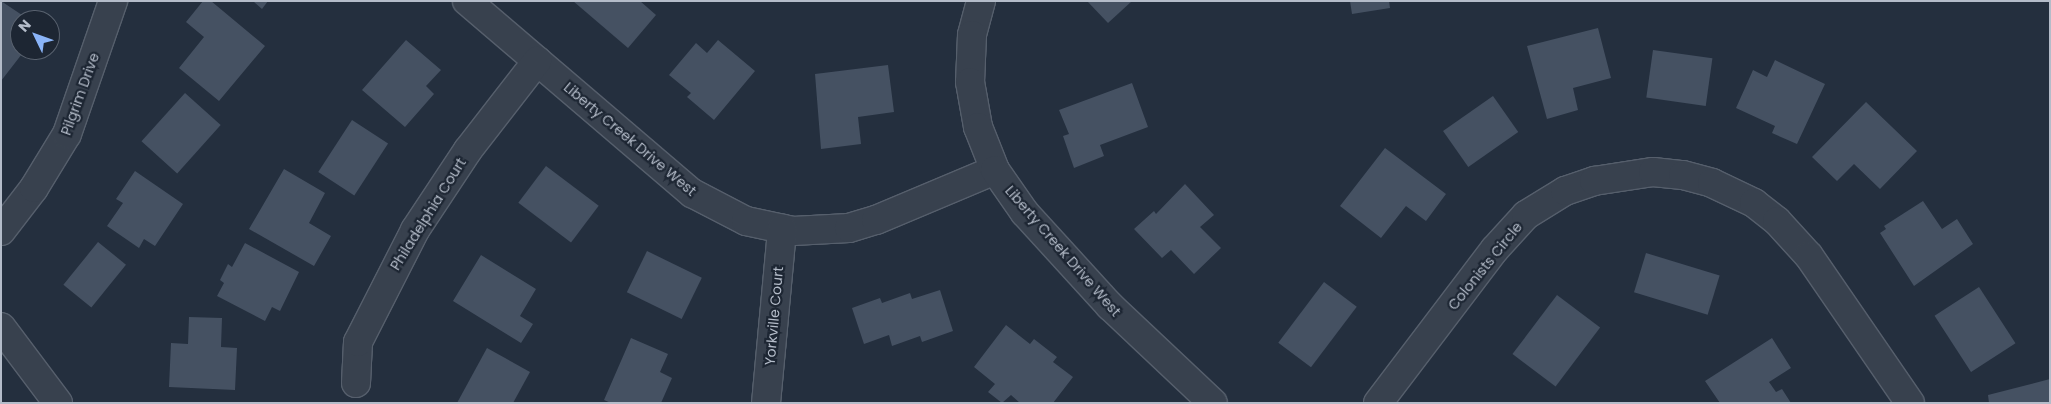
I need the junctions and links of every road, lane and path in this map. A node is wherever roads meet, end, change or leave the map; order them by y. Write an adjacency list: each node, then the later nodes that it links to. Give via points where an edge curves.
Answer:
1 (113, 1): 7 (street, Pilgrim Drive, via 67,134 30,195)
2 (467, 1): 4 (street, Liberty Creek Drive West)
3 (981, 1): 5 (street, via 972,35 970,82 978,127)
4 (537, 61): 6 (street, Liberty Creek Drive West, via 692,193 734,216); 9 (street, Philadelphia Court, via 468,150 415,230 358,342)
5 (995, 170): 6 (street, Liberty Creek Drive West, via 876,220 849,228 812,232); 12 (street, Liberty Creek Drive West, via 1025,214 1110,306)
6 (782, 229): 11 (street, Yorkville Court)
7 (1, 231)
8 (1, 327): 10 (street)
9 (356, 383)
10 (58, 403)
11 (766, 403)
12 (1213, 403)
13 (1378, 403): 14 (street, Colonists Circle, via 1495,249 1526,216 1565,191 1594,181 1653,172 1683,175 1712,183 1754,203 1777,221 1809,256)
14 (1910, 403)

